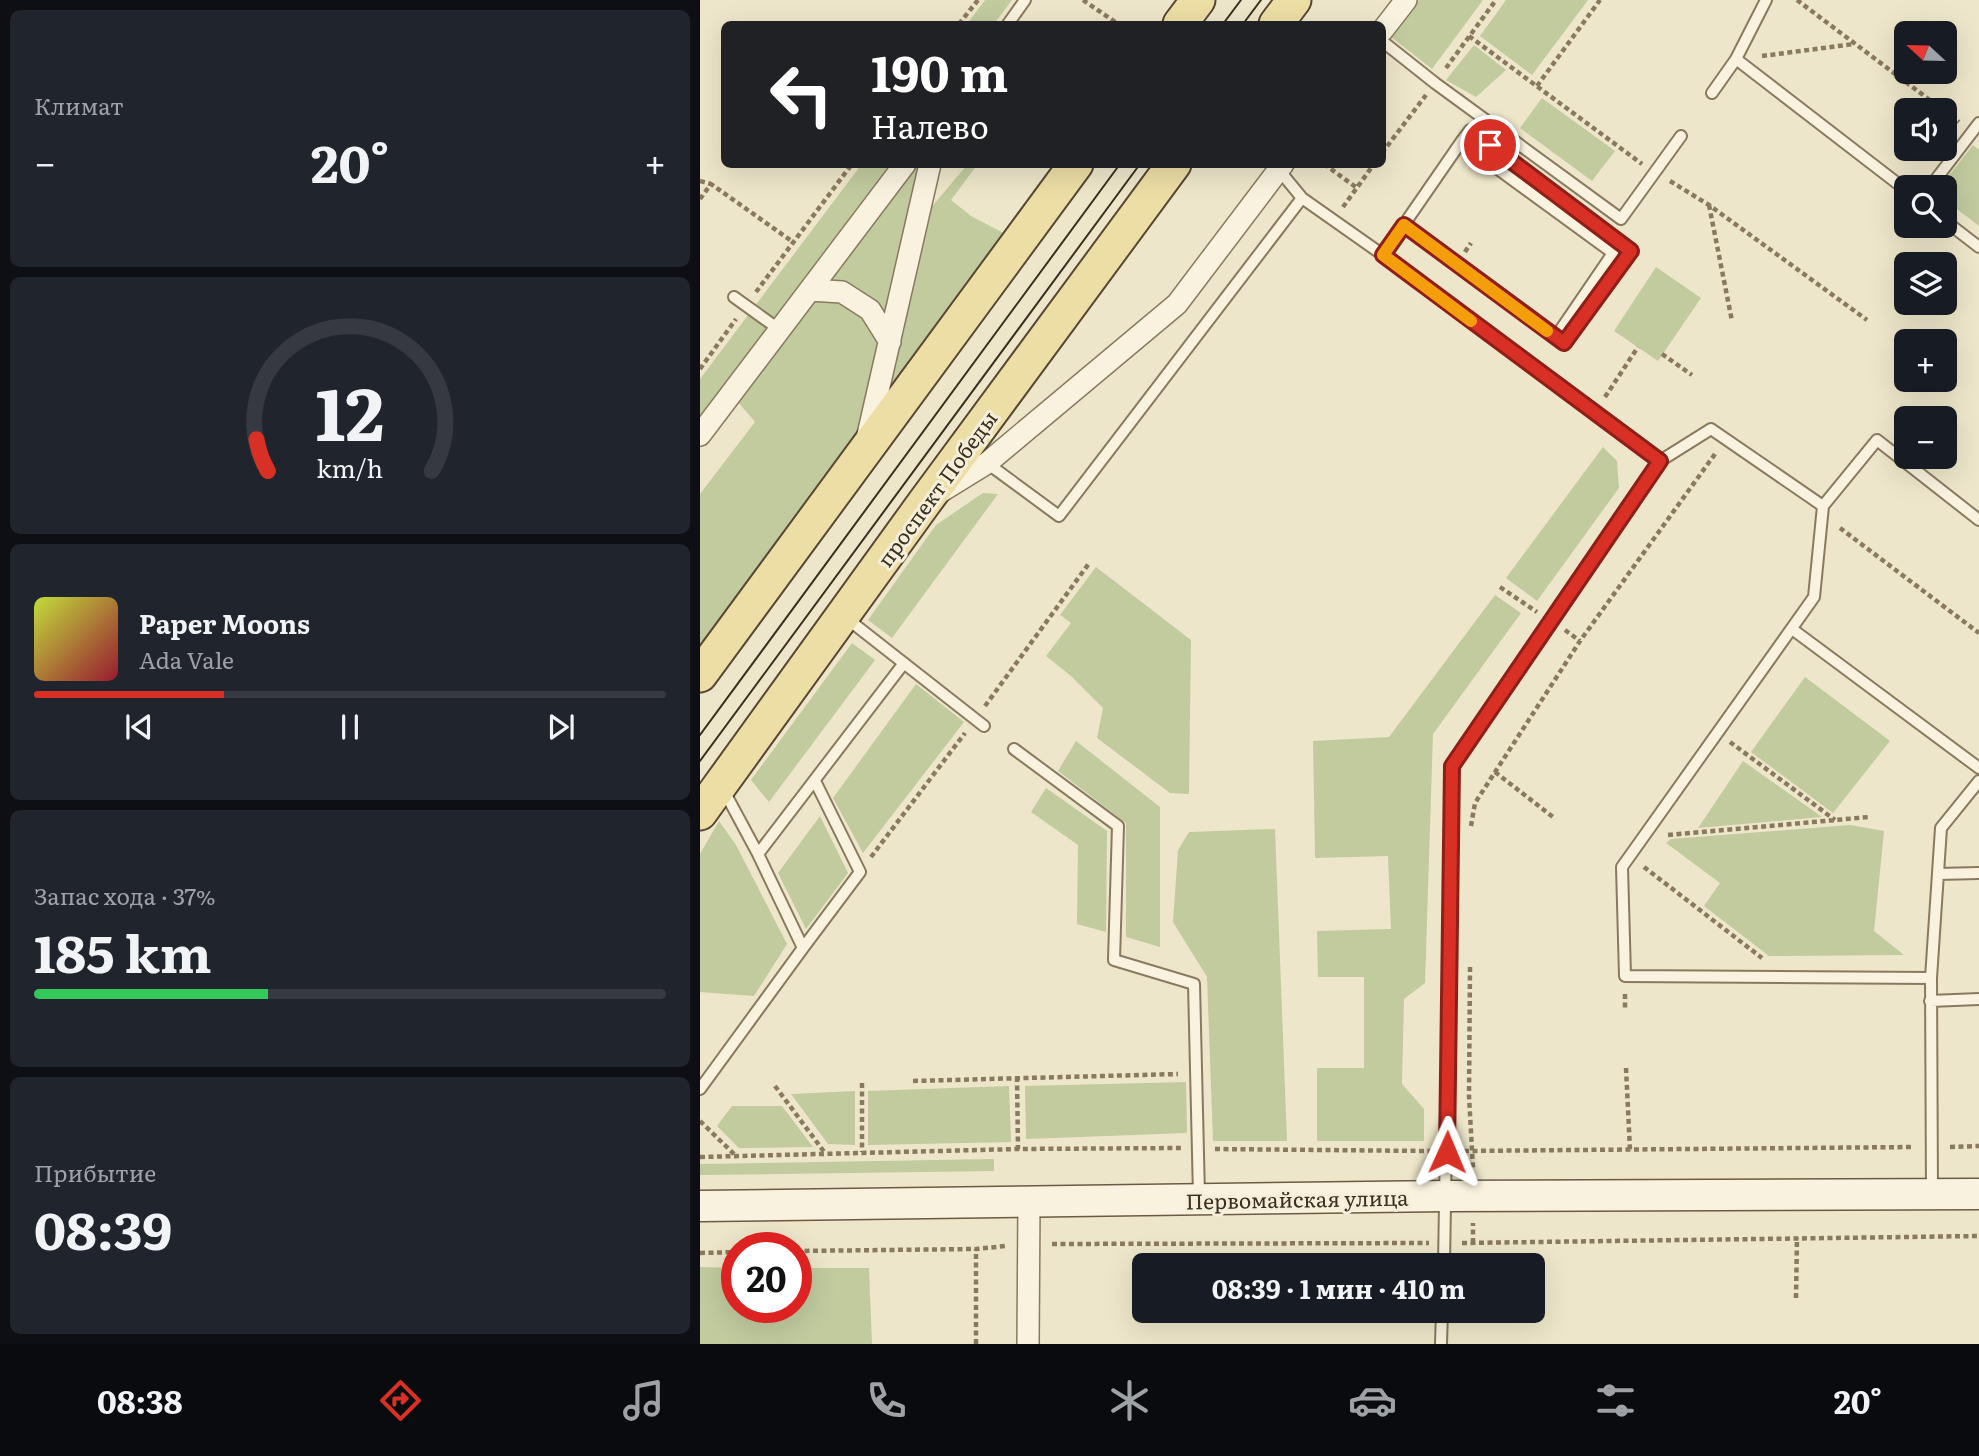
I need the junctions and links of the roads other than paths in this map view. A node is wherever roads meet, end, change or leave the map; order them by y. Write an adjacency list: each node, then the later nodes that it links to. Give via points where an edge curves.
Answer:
1 (1026, 0): 6 (lane)
2 (1198, 0): 7 (main road)
3 (1294, 0): 8 (main road)
4 (1405, 0): 9 (street)
5 (1766, 0): 11 (lane)
6 (1010, 21)
7 (1182, 21)
8 (1278, 21)
9 (1386, 26)
10 (1386, 44): 14 (lane, via 1621,219)
11 (1736, 59): 12 (lane); 23 (lane)
12 (1712, 93)
13 (1979, 123): 22 (lane)
14 (1681, 136)
15 (1461, 142): 25 (lane); 32 (lane, via 1614,253); 32 (lane, via 1470,131 1631,251 1564,343)
16 (902, 168): 29 (street)
17 (929, 168): 33 (street)
18 (1073, 168): 35 (main road)
19 (1171, 168): 38 (main road, проспект Победы)
20 (1280, 168): 37 (street, via 1177,304)
21 (1282, 168): 24 (lane)
22 (1939, 175)
23 (1894, 181)
24 (1302, 198): 28 (lane); 37 (lane, via 1059,516)
25 (1404, 225): 28 (lane); 32 (lane)
26 (1957, 230): 27 (lane)
27 (1979, 247)
28 (1383, 255): 36 (lane)
29 (810, 290): 31 (street); 33 (street, via 842,292 870,310)
30 (734, 297): 31 (lane)
31 (780, 330): 34 (street)
32 (1555, 338)
33 (890, 342): 35 (street)
34 (700, 435)
35 (864, 452): 44 (main road)
36 (1660, 461): 39 (lane, via 1711,429); 62 (lane, via 1452,766)
37 (987, 463): 38 (street)
38 (924, 503): 41 (main road, проспект Победы)
39 (1823, 510): 40 (lane, via 1877,440); 42 (lane, via 1814,597)
40 (1979, 520)
41 (843, 615): 43 (lane); 50 (main road, проспект Победы)
42 (1792, 629): 47 (lane); 56 (lane, via 1622,867 1625,976)
43 (904, 663): 45 (lane); 48 (lane)
44 (700, 674)
45 (985, 726)
46 (1014, 749): 63 (lane, via 1118,826 1114,960 1194,984)
47 (1979, 768)
48 (815, 781): 52 (lane); 55 (lane, via 860,872)
49 (1979, 781): 54 (lane, via 1941,828)
50 (720, 783): 51 (main road, проспект Победы); 52 (lane)
51 (700, 813)
52 (758, 855): 55 (lane)
53 (1979, 873): 54 (lane)
54 (1938, 874): 56 (lane)
55 (803, 948): 59 (lane)
56 (1931, 978): 58 (lane)
57 (1979, 999): 58 (lane)
58 (1930, 1001): 61 (lane)
59 (700, 1089)
60 (1979, 1194): 61 (street, Первомайская улица)
61 (1932, 1195): 62 (street, Первомайская улица)
62 (1446, 1196): 63 (street, Первомайская улица); 66 (lane)
63 (1199, 1199): 64 (street, Первомайская улица)
64 (1029, 1201): 65 (street, Первомайская улица); 68 (street)
65 (700, 1206)
66 (1444, 1253)
67 (1442, 1323): 69 (lane)
68 (1028, 1344)
69 (1441, 1344)

